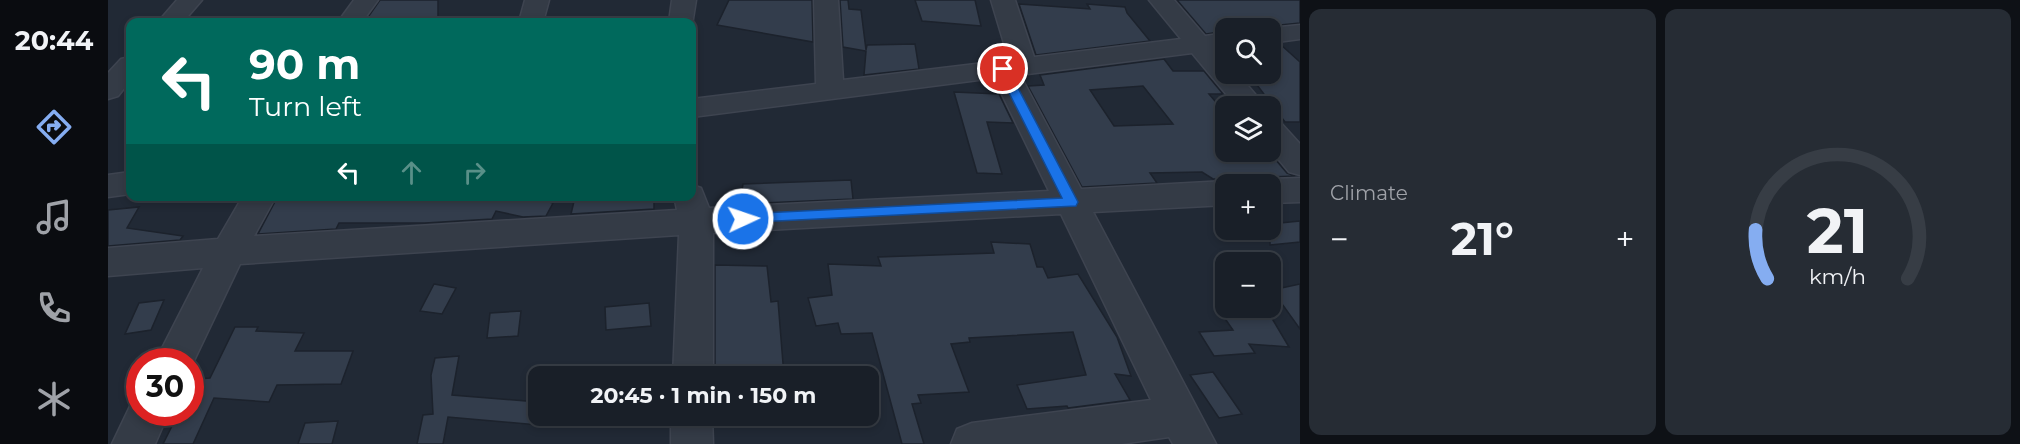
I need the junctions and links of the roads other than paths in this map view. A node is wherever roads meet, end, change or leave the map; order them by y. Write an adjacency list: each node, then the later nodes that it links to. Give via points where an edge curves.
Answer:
1 (190, 0): 8 (street)
2 (366, 0): 9 (street)
3 (537, 0): 10 (street)
4 (684, 0): 11 (street)
5 (826, 0): 19 (street)
6 (1003, 0): 16 (street)
7 (1161, 0): 15 (street)
8 (174, 18)
9 (354, 18)
10 (532, 18)
11 (682, 18)
12 (1300, 32): 13 (street)
13 (1281, 35)
14 (1215, 43): 15 (street)
15 (1198, 45): 16 (street); 20 (street)
16 (1013, 68): 19 (street); 30 (street)
17 (126, 70): 18 (street)
18 (108, 90)
19 (830, 91): 21 (street)
20 (1242, 96)
21 (696, 108)
22 (1281, 142): 23 (street)
23 (1300, 164)
24 (126, 184): 25 (street)
25 (108, 186)
26 (1300, 190): 27 (street)
27 (1281, 191)
28 (1215, 194): 30 (street)
29 (257, 201): 32 (street)
30 (1071, 202): 31 (street); 38 (street)
31 (693, 209): 32 (street); 35 (street)
32 (229, 251): 33 (street); 34 (street)
33 (108, 262)
34 (181, 348)
35 (693, 366)
36 (142, 426): 39 (street)
37 (692, 426): 40 (street)
38 (1187, 430): 41 (street)
39 (133, 444)
40 (692, 444)
41 (972, 444)

